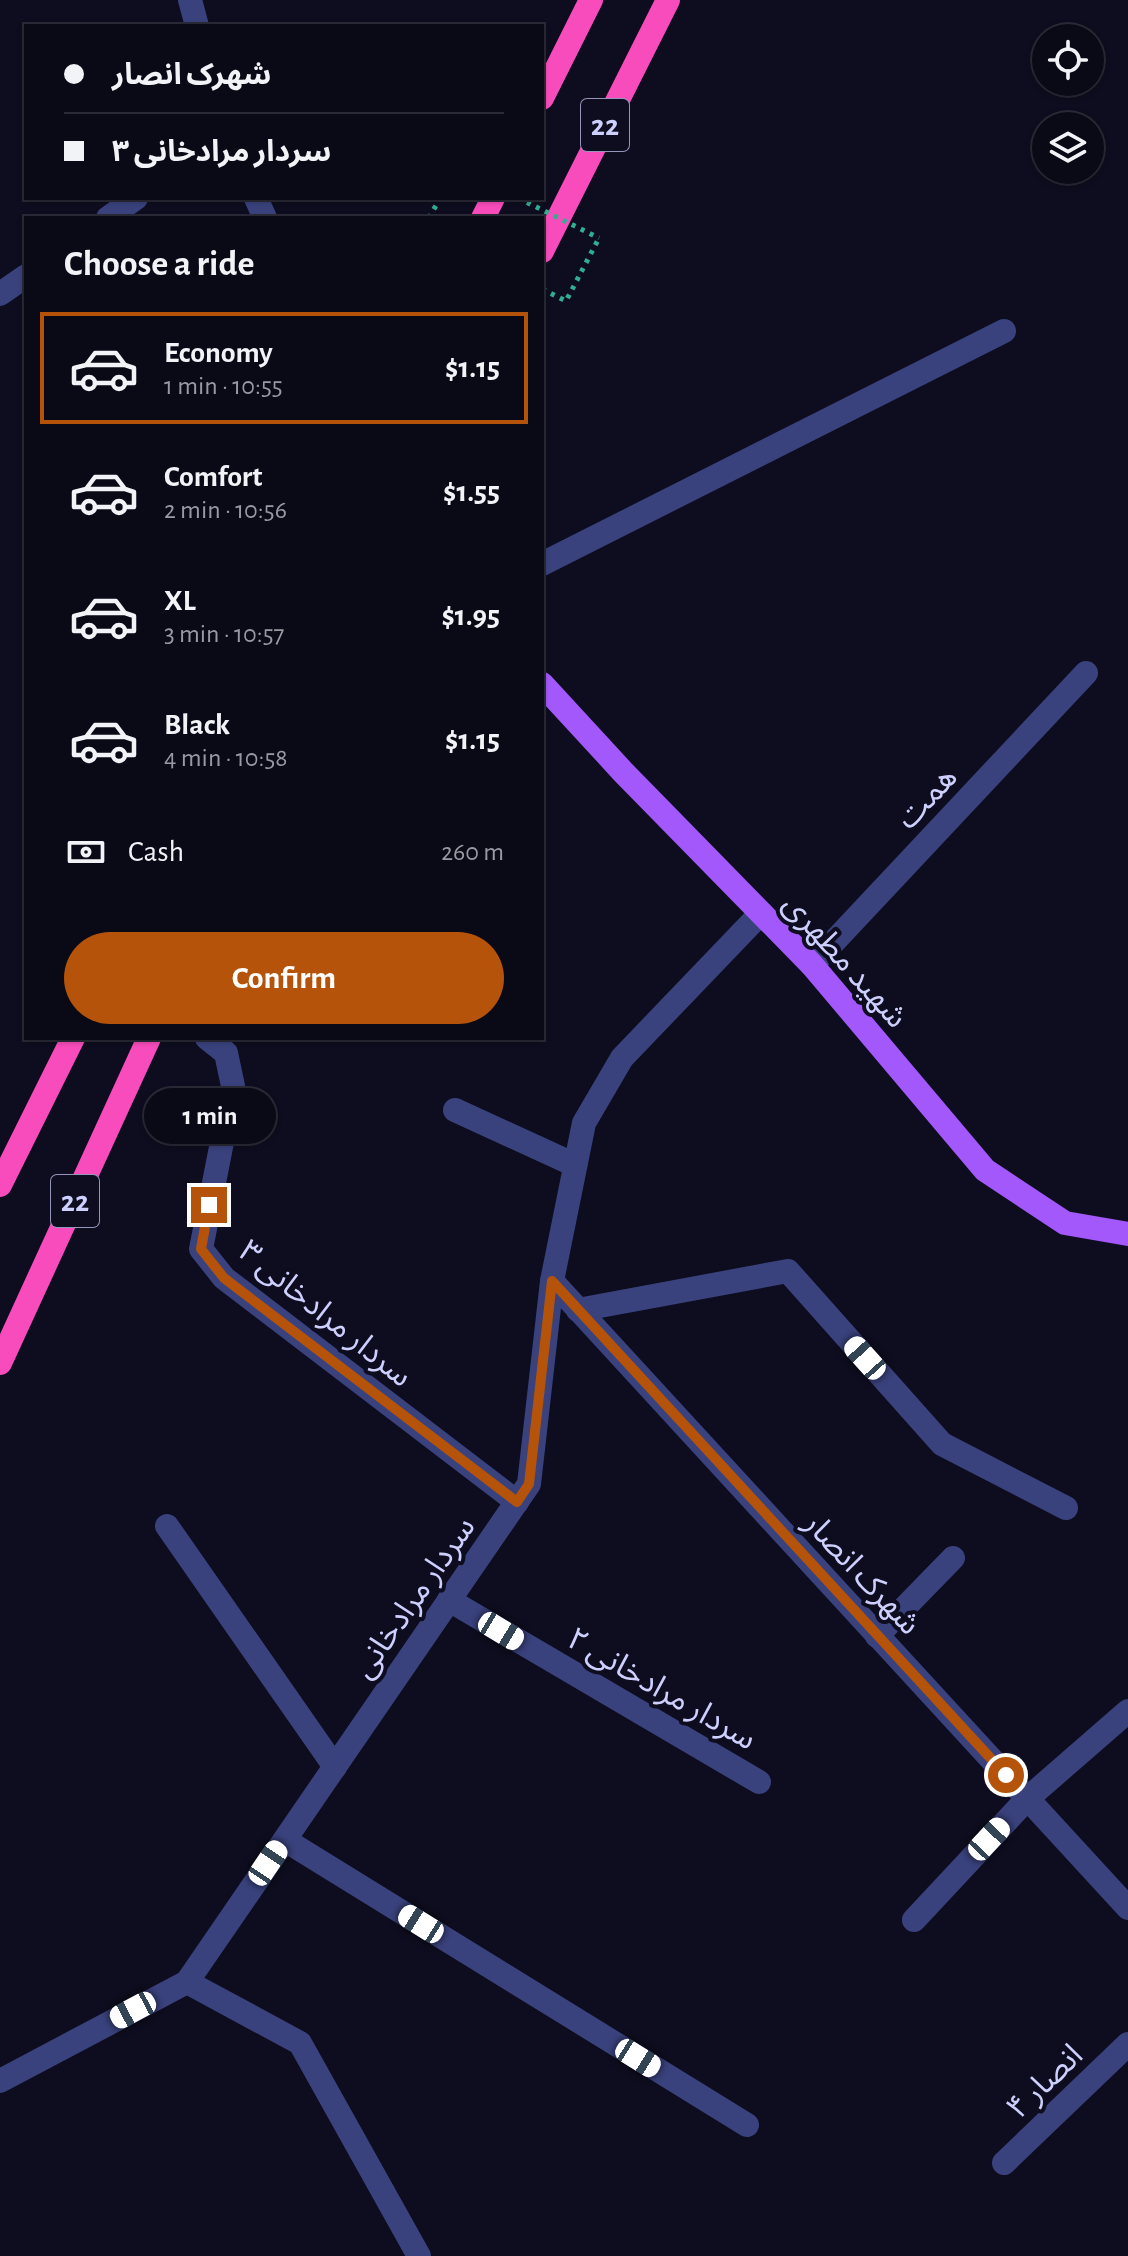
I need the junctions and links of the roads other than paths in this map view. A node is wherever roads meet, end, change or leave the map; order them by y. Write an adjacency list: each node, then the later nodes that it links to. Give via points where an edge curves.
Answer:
1 (190, 0): 4 (street)
2 (591, 0): 5 (highway, 22)
3 (668, 0): 8 (highway, 22)
4 (196, 24)
5 (544, 94)
6 (133, 200): 7 (street)
7 (111, 216)
8 (544, 247)
9 (24, 277): 10 (street)
10 (0, 294)
11 (1004, 331): 12 (street)
12 (544, 563)
13 (1086, 673): 16 (street, همت)
14 (544, 686): 15 (main road, شهید مطهری)
15 (761, 913): 16 (main road, شهید مطهری); 21 (street, سردار مرادخانی, via 622,1058 584,1123)
16 (812, 965): 23 (main road, شهید مطهری, via 985,1170 1065,1223)
17 (72, 1040): 22 (highway, 22)
18 (148, 1040): 26 (highway, 22)
19 (210, 1040): 27 (street, سردار مرادخانی ۳, via 226,1053 233,1086 201,1249 224,1278)
20 (455, 1110): 21 (street)
21 (575, 1165): 24 (street, سردار مرادخانی)
22 (0, 1185)
23 (1128, 1234)
24 (552, 1281): 25 (street, شهرک انصار); 27 (street, سردار مرادخانی, via 529,1484)
25 (578, 1310): 28 (street, via 788,1271 942,1444); 32 (street, شهرک انصار)
26 (0, 1363)
27 (517, 1502): 31 (street, سردار مرادخانی)
28 (1066, 1508)
29 (167, 1526): 34 (street)
30 (953, 1558): 32 (street)
31 (449, 1600): 34 (street, سردار مرادخانی); 35 (street, سردار مرادخانی ۲)
32 (877, 1636): 36 (street, شهرک انصار)
33 (1128, 1711): 36 (street)
34 (335, 1767): 37 (street, سردار مرادخانی)
35 (759, 1782)
36 (1027, 1799): 38 (street, شهرک انصار); 39 (street)
37 (285, 1840): 40 (street, سردار مرادخانی); 43 (street)
38 (1128, 1908)
39 (914, 1920)
40 (187, 1982): 42 (street, سردار مرادخانی); 45 (street, via 300,2043)
41 (1128, 2044): 44 (street, انصار ۴)
42 (0, 2081)
43 (747, 2125)
44 (1004, 2163)
45 (419, 2256)

